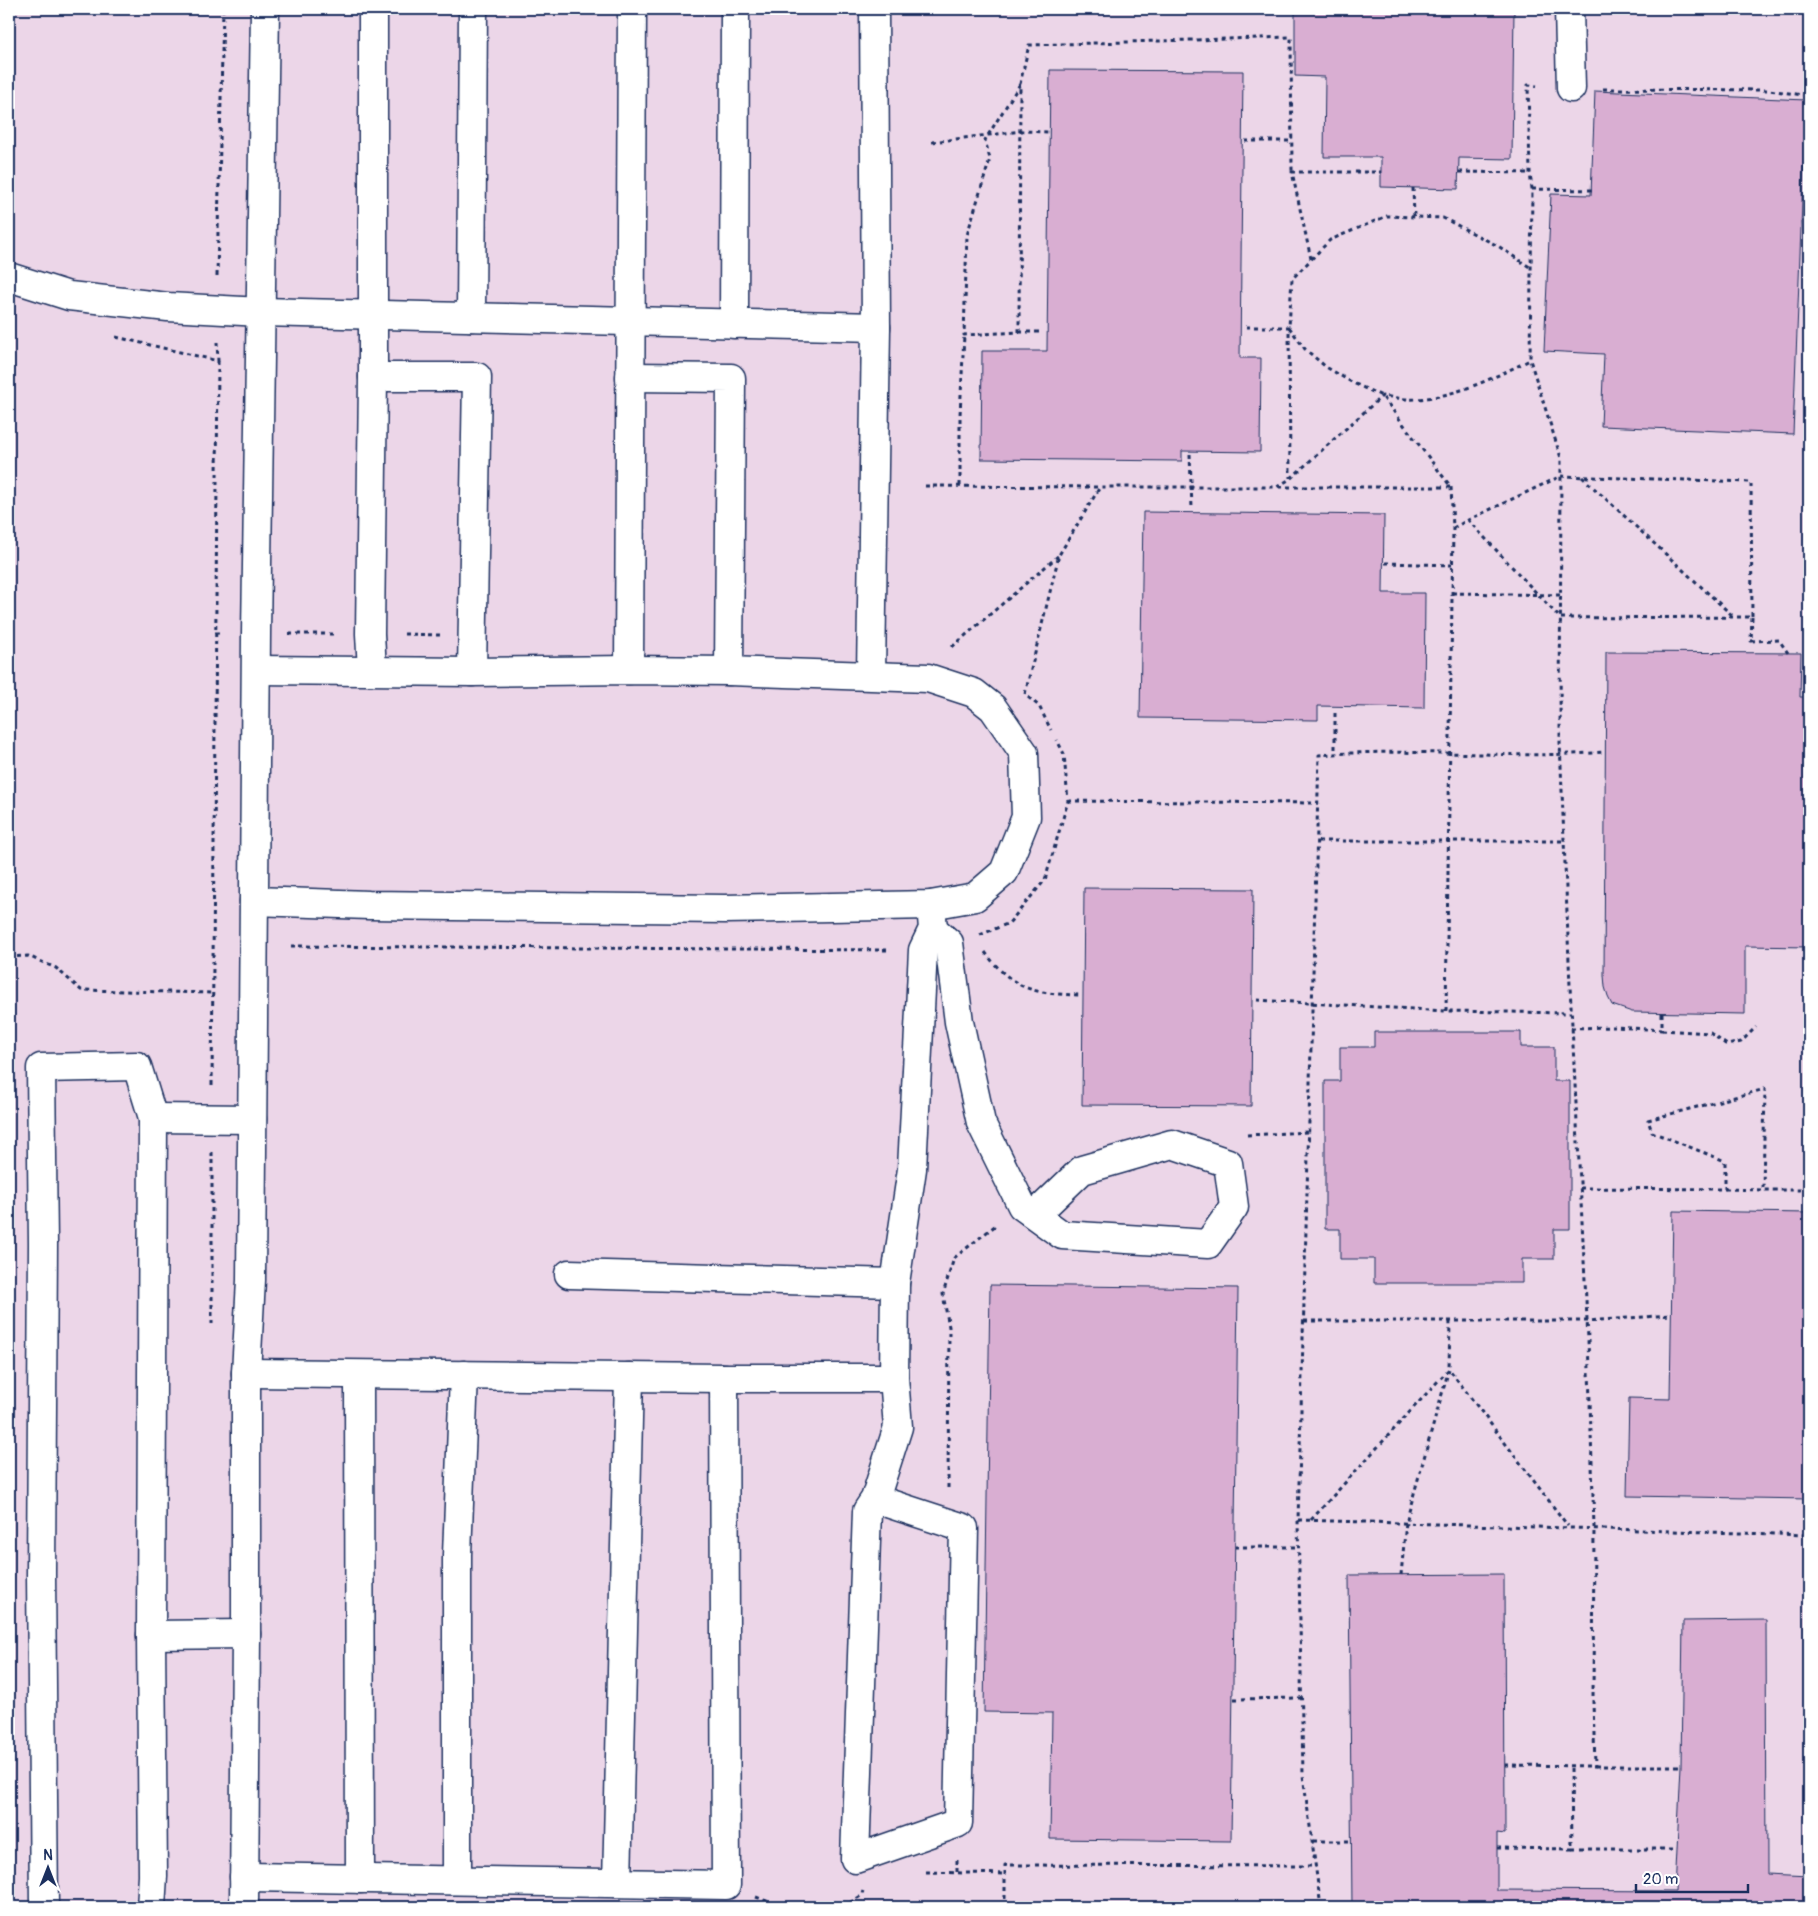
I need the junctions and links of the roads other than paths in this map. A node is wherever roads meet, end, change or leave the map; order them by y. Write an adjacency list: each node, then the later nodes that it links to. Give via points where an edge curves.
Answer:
1 (264, 9): 10 (lane)
2 (373, 9): 11 (lane)
3 (473, 9): 12 (lane)
4 (632, 9): 13 (lane)
5 (735, 9): 14 (lane)
6 (874, 9): 15 (lane)
7 (1569, 9): 8 (lane)
8 (1571, 88)
9 (9, 277): 10 (lane, via 69,296 168,307)
10 (261, 312): 11 (lane); 18 (lane)
11 (374, 314): 12 (lane); 16 (lane)
12 (471, 317): 13 (lane)
13 (630, 321): 14 (lane); 17 (lane)
14 (734, 324): 15 (lane)
15 (876, 327): 23 (lane)
16 (373, 377): 19 (lane); 22 (lane, via 478,377)
17 (630, 377): 20 (lane); 21 (lane, via 731,378)
18 (257, 670): 19 (lane); 24 (lane)
19 (372, 670): 22 (lane)
20 (629, 670): 21 (lane); 22 (lane)
21 (729, 671): 23 (lane)
22 (472, 672)
23 (871, 676): 25 (lane, via 928,678 974,693 993,708 1024,753 1026,817 1004,872 975,897)
24 (254, 901): 25 (lane, via 725,909); 27 (lane)
25 (932, 917): 28 (lane, via 949,943 959,1022 981,1123); 30 (lane, via 923,950 912,1169)
26 (153, 1118): 27 (lane); 39 (lane); 44 (lane, via 137,1066 41,1068)
27 (252, 1119): 31 (lane, via 251,1280)
28 (1028, 1210): 28 (lane, via 1062,1235 1208,1244 1234,1207 1228,1163 1172,1144 1082,1170)
29 (569, 1274): 30 (lane)
30 (895, 1283): 36 (lane)
31 (246, 1373): 32 (lane); 38 (lane)
32 (359, 1375): 33 (lane); 41 (lane)
33 (464, 1375): 34 (lane); 42 (lane, via 458,1555)
34 (629, 1377): 35 (lane); 43 (lane)
35 (724, 1378): 36 (lane); 43 (lane, via 726,1885)
36 (894, 1378): 37 (lane, via 898,1427)
37 (875, 1499): 37 (lane, via 867,1511 855,1859 958,1823 964,1528)
38 (246, 1634): 39 (lane); 40 (lane)
39 (151, 1635): 45 (lane)
40 (244, 1877): 41 (lane); 46 (lane)
41 (360, 1879): 42 (lane)
42 (456, 1880): 43 (lane)
43 (617, 1883)
44 (44, 1907)
45 (151, 1907)
46 (244, 1907)

